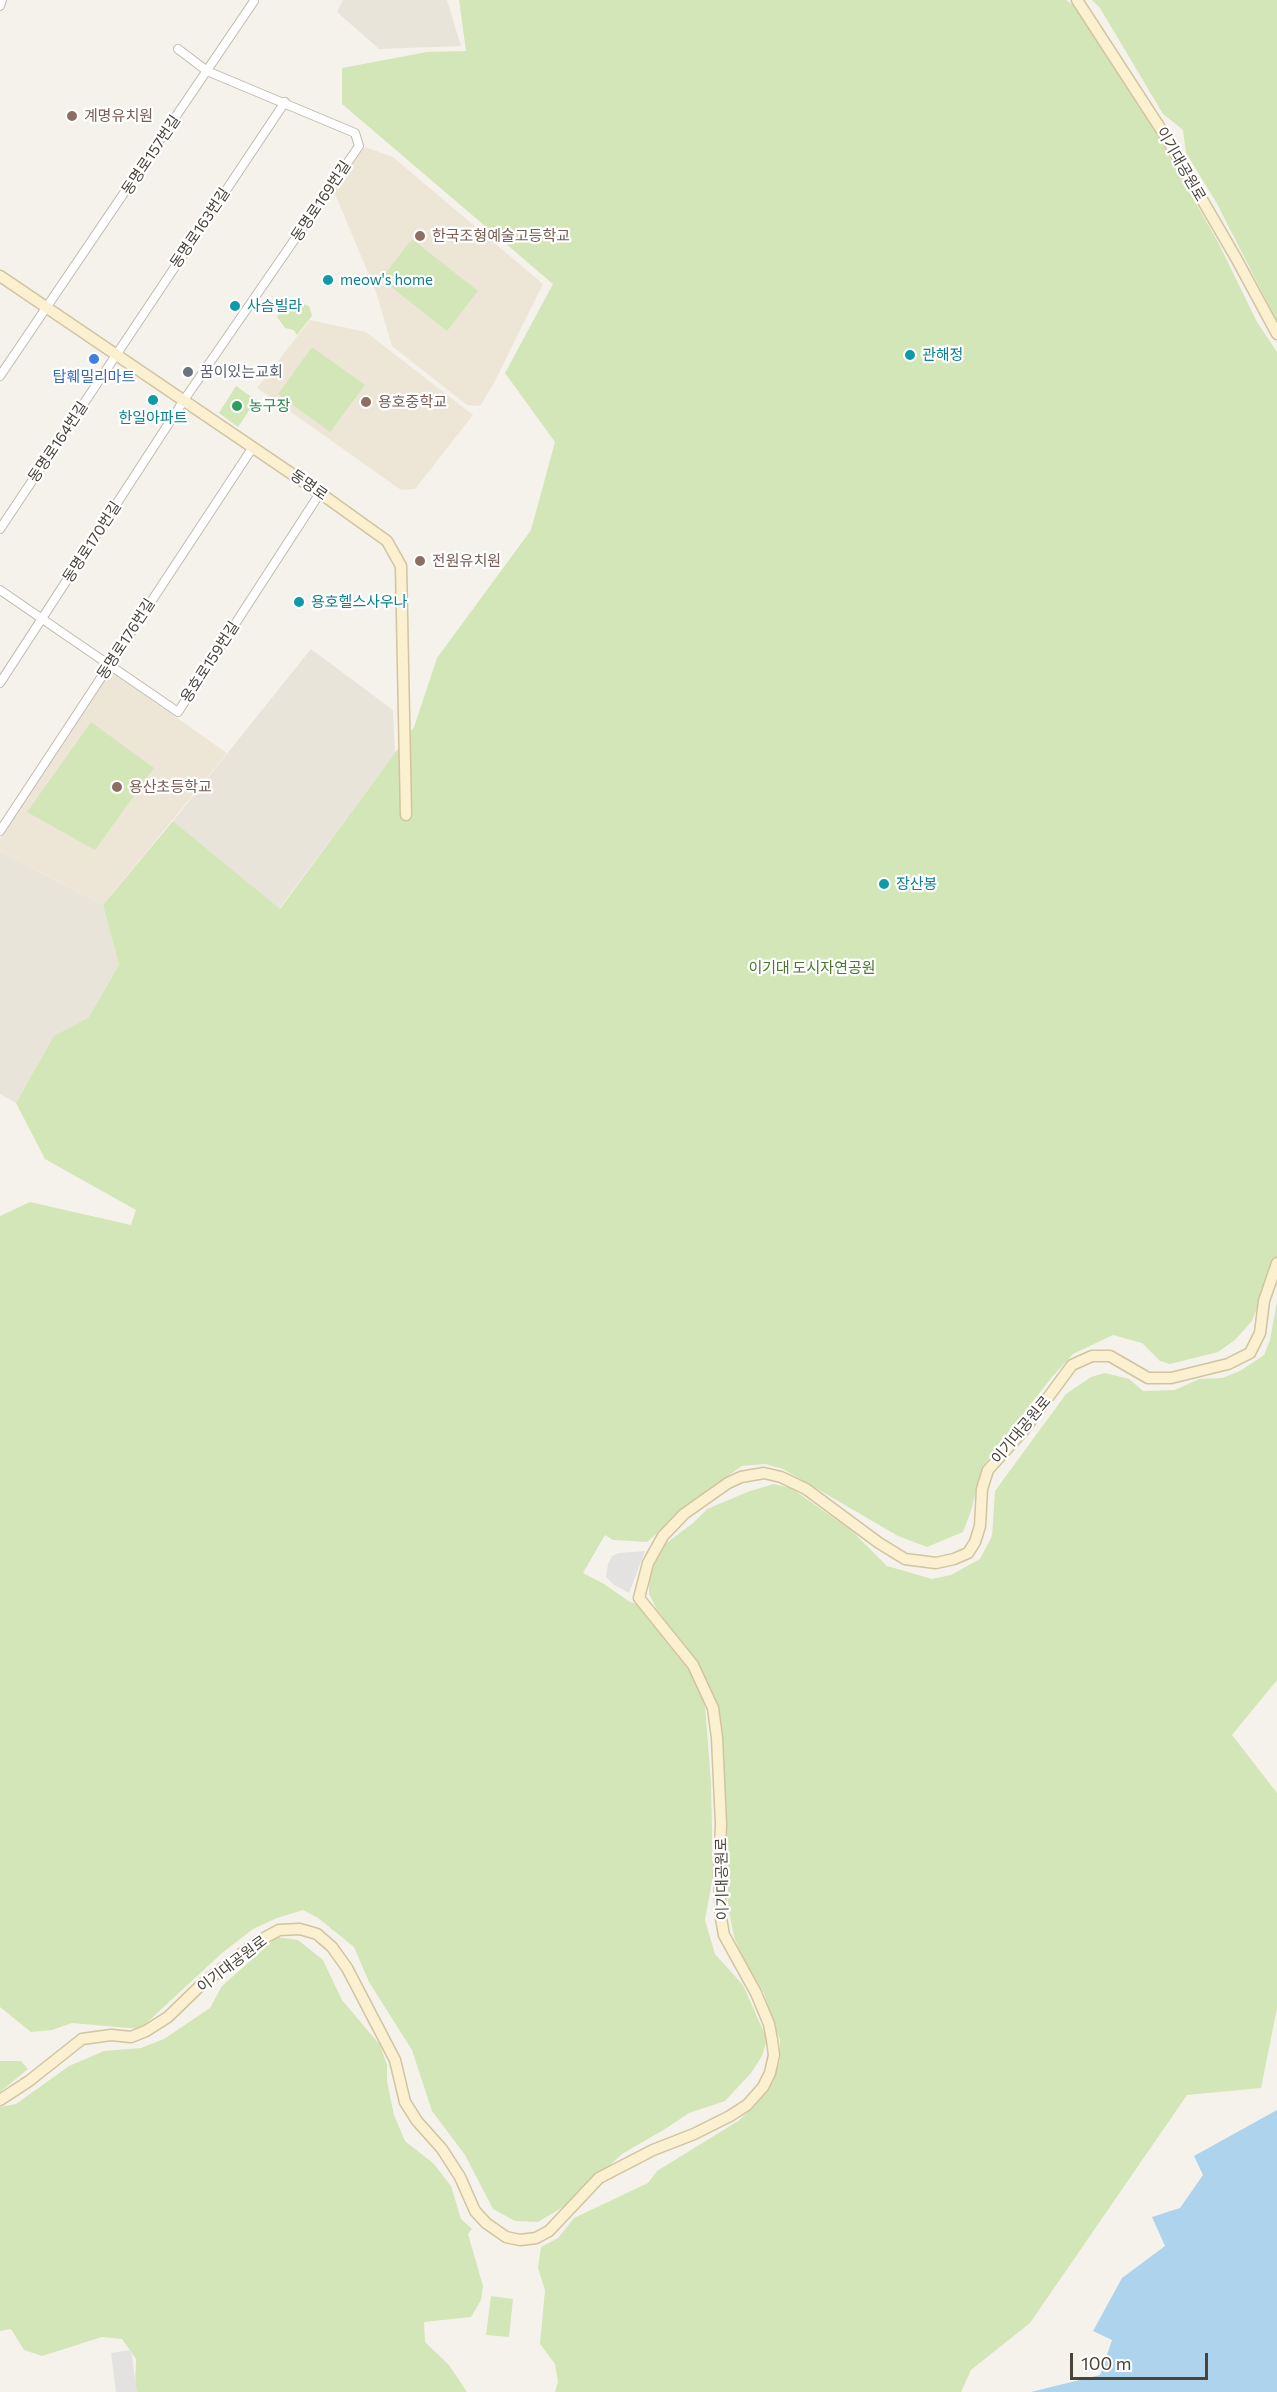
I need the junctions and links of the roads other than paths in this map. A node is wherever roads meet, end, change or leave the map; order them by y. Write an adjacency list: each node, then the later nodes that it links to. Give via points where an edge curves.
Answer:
1 (2, 0): 4 (street)
2 (1077, 0): 10 (street, 이기대공원로, via 1164,134)
3 (254, 2): 6 (street, 동명로157번길)
4 (0, 6)
5 (178, 49): 6 (street, 동명로169번길)
6 (207, 71): 7 (street, 동명로169번길); 9 (street, 동명로157번길)
7 (285, 102): 11 (street, 동명로163번길); 13 (street, 동명로169번길, via 355,133 359,146)
8 (0, 276): 9 (street, 동명로)
9 (47, 308): 11 (street, 동명로); 12 (street, 동명로157번길)
10 (1277, 334)
11 (116, 354): 13 (street, 동명로); 16 (street, 동명로164번길)
12 (0, 376)
13 (184, 400): 14 (street, 동명로); 18 (street, 동명로170번길)
14 (253, 447): 15 (street, 동명로); 19 (street, 동명로176번길)
15 (320, 493): 19 (street, 용호로159번길, via 178,711); 21 (street, 동명로, via 387,541 400,566)
16 (0, 529)
17 (0, 590): 18 (street, 용호로159번길)
18 (42, 619): 19 (street, 용호로159번길); 20 (street, 동명로170번길)
19 (109, 665): 22 (street, 동명로176번길)
20 (0, 683)
21 (406, 814)
22 (0, 831)
23 (1277, 1263): 24 (street, 이기대공원로, via 1264,1302 1260,1333 1250,1353 1228,1364 1172,1378 1148,1378 1110,1356 1092,1356 1072,1365 1024,1430 988,1470 982,1489 980,1526 968,1553 936,1563 905,1559 806,1490 764,1473 728,1483 684,1514 663,1536 648,1563 639,1598 693,1665 713,1708 721,1824 718,1874 724,1935 756,1994 772,2040 770,2073 747,2105 599,2178 549,2231 536,2238 506,2237 475,2211 460,2177 405,2102 395,2060 337,1954 316,1934 300,1929 279,1930 257,1942 146,2031 131,2037 82,2039)
24 (0, 2100)

